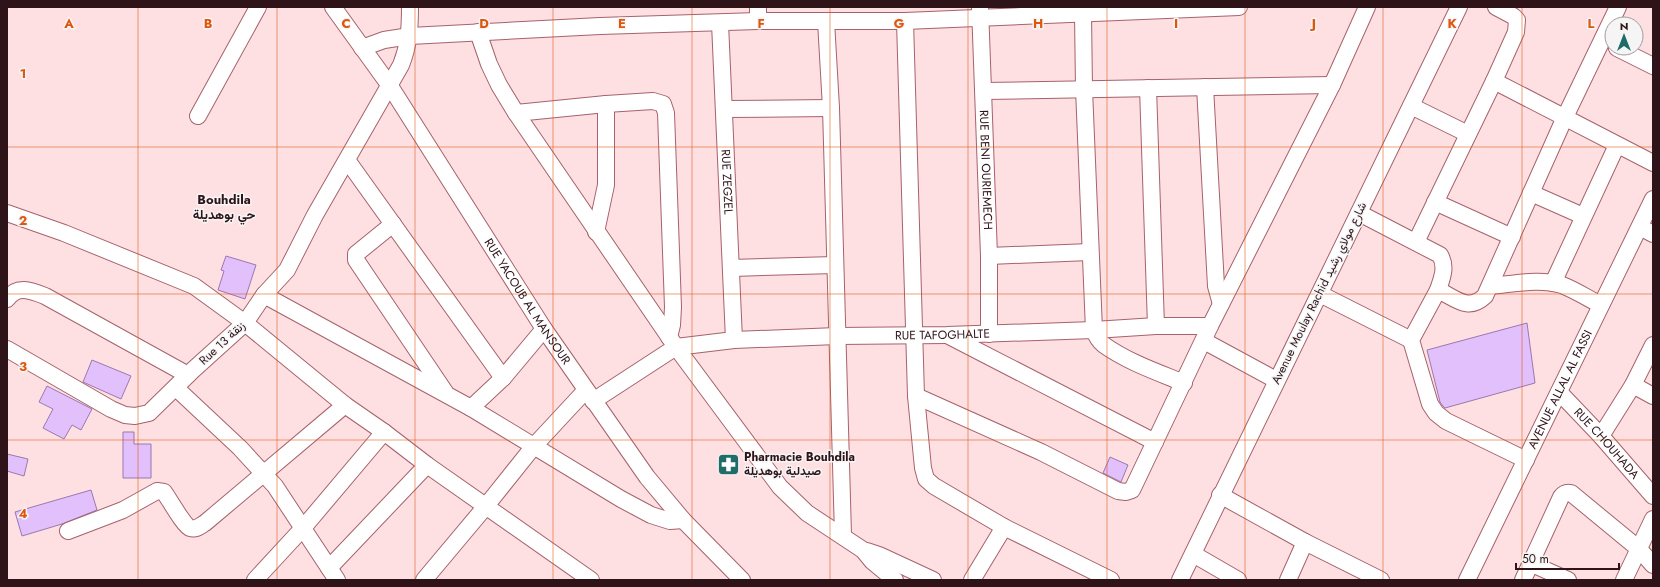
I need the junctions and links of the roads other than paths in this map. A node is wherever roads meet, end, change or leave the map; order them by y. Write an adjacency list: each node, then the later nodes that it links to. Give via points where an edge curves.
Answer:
1 (258, 7): 33 (street)
2 (333, 7): 17 (street, RUE YACOUB AL MANSOUR)
3 (410, 7): 16 (street, Rue 13 زنقة)
4 (1239, 7): 8 (street)
5 (1367, 7): 22 (street)
6 (1459, 7): 29 (street, Avenue Moulay Rachid شارع مولاي رشيد)
7 (1496, 7): 21 (street, via 1517,20 1518,25)
8 (1172, 8): 11 (street)
9 (981, 12): 11 (street); 13 (street); 27 (street, RUE BENI OURIEMECH)
10 (758, 14): 12 (street); 14 (street)
11 (1083, 14): 26 (street)
12 (826, 21): 13 (street); 30 (street)
13 (905, 21): 66 (street)
14 (720, 23): 15 (street); 31 (street, RUE ZEGZEL)
15 (478, 32): 16 (street); 32 (street, via 499,86)
16 (410, 36): 17 (street, via 384,40); 23 (street, Rue 13 زنقة, via 405,55)
17 (362, 48): 23 (street, RUE YACOUB AL MANSOUR)
18 (1604, 48): 34 (street)
19 (1633, 56): 20 (street)
20 (1653, 66)
21 (1494, 81): 34 (street); 35 (street)
22 (1332, 85): 24 (street); 60 (street)
23 (390, 86): 37 (street, Rue 13 زنقة); 64 (street, RUE YACOUB AL MANSOUR)
24 (1205, 87): 25 (street); 60 (street, via 1216,286)
25 (1148, 88): 26 (street); 63 (street)
26 (1084, 89): 27 (street); 50 (street)
27 (984, 91): 51 (street, RUE BENI OURIEMECH)
28 (606, 104): 32 (street); 47 (street, via 606,185); 73 (street, via 653,101 663,104 666,113)
29 (1411, 106): 35 (street); 43 (street, Avenue Moulay Rachid شارع مولاي رشيد)
30 (831, 108): 31 (street); 52 (street)
31 (725, 109): 53 (street, RUE ZEGZEL)
32 (516, 114): 47 (street)
33 (198, 116)
34 (1565, 117): 36 (street); 39 (street)
35 (1468, 134): 41 (street)
36 (1618, 145): 38 (street); 44 (street)
37 (347, 160): 45 (street); 58 (street, Rue 13 زنقة, via 287,270)
38 (1653, 163)
39 (1531, 193): 44 (street); 48 (street)
40 (1653, 199): 46 (street, AVENUE ALLAL AL FASSI)
41 (1435, 202): 48 (street); 49 (street)
42 (7, 213): 62 (street, via 177,278 194,286)
43 (1359, 213): 49 (street); 57 (street, Avenue Moulay Rachid شارع مولاي رشيد)
44 (1583, 216): 54 (street)
45 (393, 224): 77 (street); 84 (street, via 356,254 356,260)
46 (1646, 230): 61 (street, AVENUE ALLAL AL FASSI)
47 (596, 232): 73 (street)
48 (1512, 237): 55 (street)
49 (1416, 242): 56 (street, via 1443,259 1444,272)
50 (1090, 252): 51 (street); 65 (street)
51 (990, 256): 67 (street, RUE BENI OURIEMECH)
52 (835, 265): 53 (street); 70 (street)
53 (731, 268): 71 (street, RUE ZEGZEL)
54 (1553, 283): 55 (street, via 1539,281); 61 (street)
55 (1490, 286): 56 (street, via 1485,296 1474,304 1468,304)
56 (1438, 290): 72 (street)
57 (1320, 294): 72 (street); 78 (street, Avenue Moulay Rachid شارع مولاي رشيد)
58 (264, 295): 62 (street, Rue 13 زنقة); 84 (street)
59 (7, 299): 76 (street, via 16,290 31,290)
60 (1221, 304): 68 (street)
61 (1601, 305): 82 (street, AVENUE ALLAL AL FASSI)
62 (245, 323): 76 (street, Rue 13 زنقة); 87 (street)
63 (1156, 326): 65 (street, RUE TAFOGHALTE); 68 (street, RUE TAFOGHALTE)
64 (544, 329): 77 (street); 83 (street, RUE YACOUB AL MANSOUR)
65 (1094, 330): 67 (street, RUE TAFOGHALTE); 79 (street, via 1104,345 1135,362)
66 (914, 334): 69 (street, RUE TAFOGHALTE); 70 (street, RUE TAFOGHALTE); 85 (street)
67 (989, 334): 69 (street, RUE TAFOGHALTE)
68 (1207, 334): 78 (street); 79 (street)
69 (947, 335): 91 (street)
70 (836, 336): 71 (street, RUE TAFOGHALTE); 104 (street)
71 (734, 340): 73 (street, RUE TAFOGHALTE)
72 (1411, 340): 93 (street, via 1430,404 1436,413 1446,421)
73 (672, 342): 83 (street); 104 (street, via 780,487 807,513)
74 (1653, 345): 80 (street)
75 (7, 349): 81 (street, Rue 13 زنقة, via 111,409 126,415 149,413)
76 (188, 375): 81 (street, Rue 13 زنقة)
77 (503, 378): 88 (street)
78 (1276, 380): 96 (street, Avenue Moulay Rachid شارع مولاي رشيد)
79 (1184, 383): 91 (street)
80 (1633, 385): 86 (street); 90 (street)
81 (176, 388): 95 (street)
82 (1559, 392): 90 (street, RUE CHOUHADA); 93 (street, AVENUE ALLAL AL FASSI)
83 (590, 395): 92 (street); 100 (street, RUE YACOUB AL MANSOUR, via 647,478)
84 (448, 396): 88 (street)
85 (916, 396): 91 (street, via 1041,452 1118,491 1132,490); 101 (street, via 926,479)
86 (1653, 396)
87 (345, 405): 89 (street); 95 (street)
88 (471, 408): 92 (street)
89 (384, 432): 94 (street); 102 (street)
90 (1601, 436): 97 (street, RUE CHOUHADA)
91 (1155, 442)
92 (534, 446): 98 (street); 100 (street, via 652,515 670,521)
93 (1526, 460): 124 (street, AVENUE ALLAL AL FASSI)
94 (427, 465): 98 (street); 111 (street)
95 (265, 473): 102 (street); 103 (street, via 196,529 184,524 164,492 157,491 123,510)
96 (1220, 495): 105 (street); 108 (street, Avenue Moulay Rachid شارع مولاي رشيد)
97 (1653, 496)
98 (486, 506): 113 (street); 114 (street)
99 (1653, 519): 106 (street)
100 (683, 520): 115 (street, RUE YACOUB AL MANSOUR)
101 (1004, 527): 118 (street); 119 (street)
102 (303, 528): 111 (street); 112 (street)
103 (68, 531)
104 (843, 535): 107 (street)
105 (1305, 542): 122 (street); 123 (street)
106 (1639, 549): 109 (street, via 1567,492 1561,497); 110 (street); 127 (street)
107 (863, 550): 116 (street); 117 (street)
108 (1192, 554): 120 (street, Avenue Moulay Rachid شارع مولاي رشيد); 121 (street)
109 (1530, 563): 125 (street); 126 (street)
110 (1653, 565)
111 (333, 574)
112 (254, 580)
113 (425, 580)
114 (590, 580)
115 (742, 580)
116 (895, 580)
117 (933, 580)
118 (972, 580)
119 (1111, 580)
120 (1180, 580)
121 (1238, 580)
122 (1288, 580)
123 (1381, 580)
124 (1467, 580)
125 (1523, 580)
126 (1568, 580)
127 (1624, 580)

